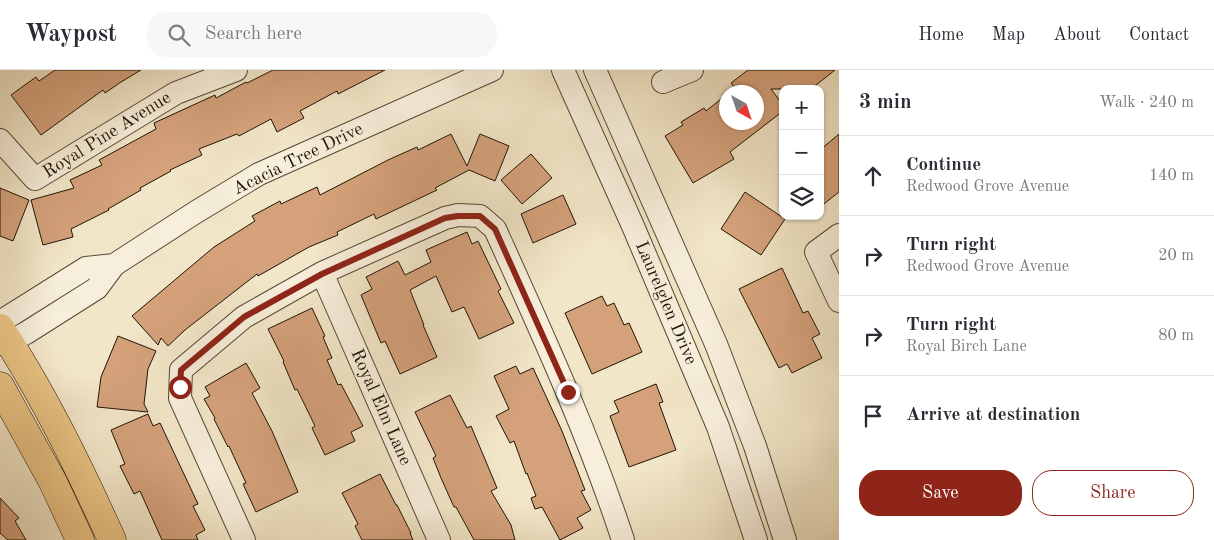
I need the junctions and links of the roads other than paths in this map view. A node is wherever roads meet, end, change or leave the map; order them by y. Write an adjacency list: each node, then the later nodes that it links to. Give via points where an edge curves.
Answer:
1 (236, 70): 7 (street, Royal Pine Avenue, via 176,93 35,179)
2 (492, 70): 11 (street, Acacia Tree Drive, via 259,174 114,265 97,288)
3 (563, 70): 18 (street, Laurelglen Drive, via 708,402)
4 (595, 70): 19 (street, Laurelglen Drive, via 720,353)
5 (692, 70): 6 (street)
6 (663, 82)
7 (0, 140)
8 (839, 235): 10 (street, via 816,252)
9 (322, 274): 15 (street, via 244,317 181,370 180,398); 16 (street, Royal Elm Lane); 17 (street, via 445,218 480,216 495,229 564,383)
10 (839, 301)
11 (2, 334): 14 (main road, via 32,380)
12 (0, 386): 13 (main road, via 53,482)
13 (80, 540)
14 (112, 540)
15 (244, 540)
16 (439, 540)
17 (623, 540)
18 (756, 540)
19 (785, 540)

